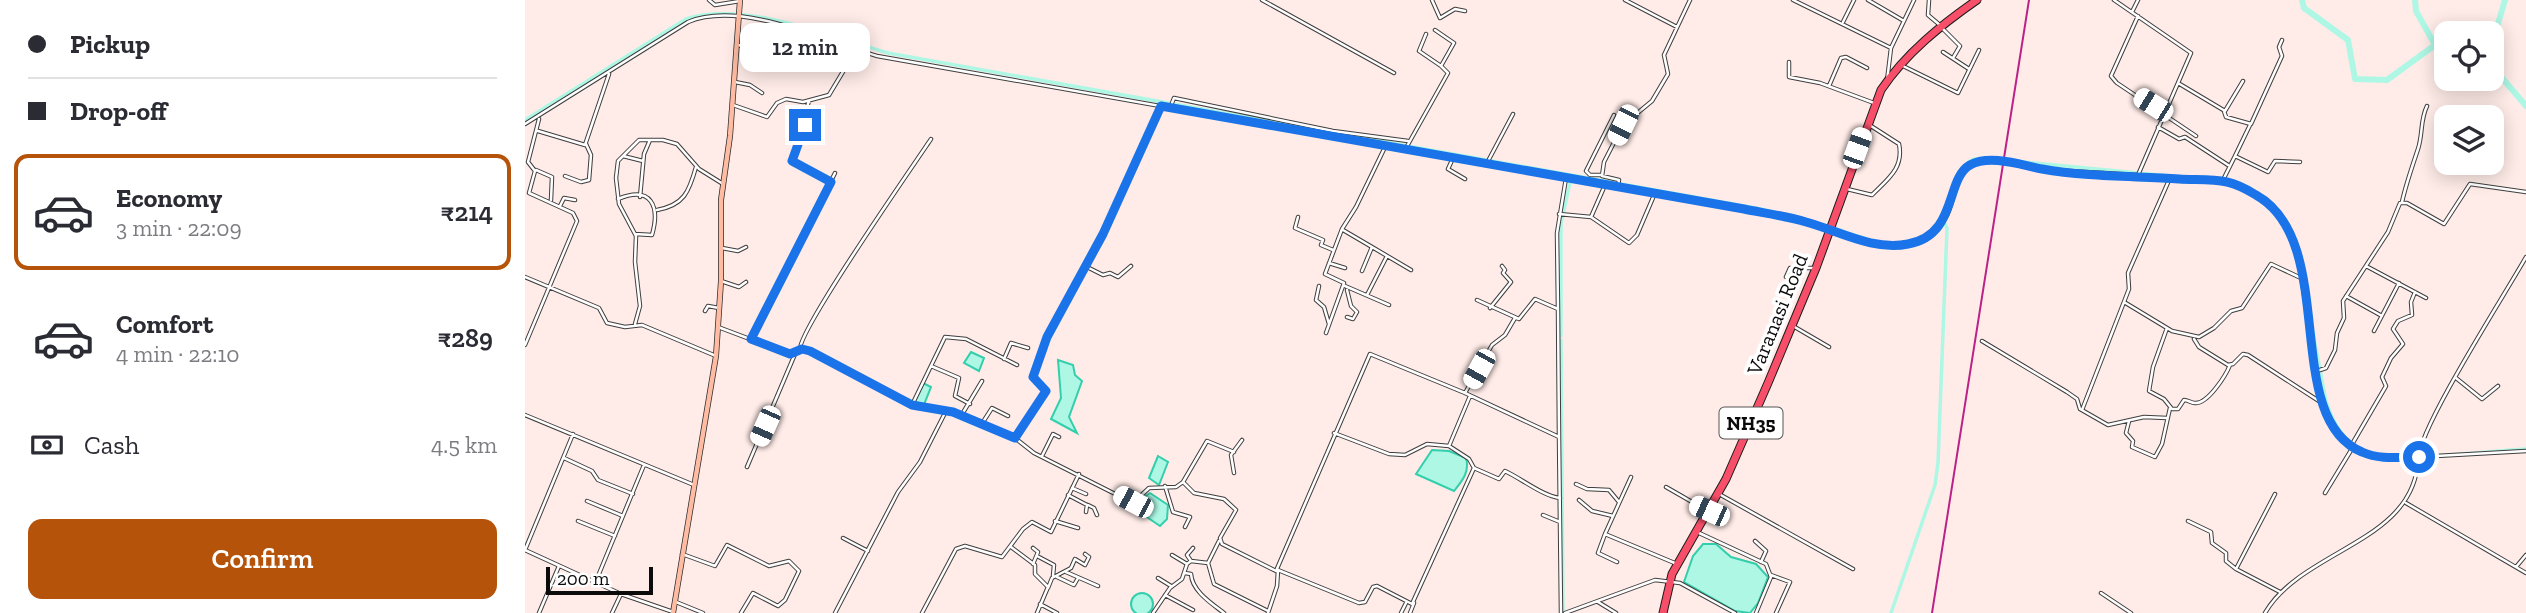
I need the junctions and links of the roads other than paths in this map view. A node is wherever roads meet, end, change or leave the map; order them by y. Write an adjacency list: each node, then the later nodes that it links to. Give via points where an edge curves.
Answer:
1 (709, 0): 14 (street, via 715,5)
2 (1262, 0): 37 (street)
3 (1432, 0): 15 (street, via 1440,18 1455,9)
4 (1625, 0): 21 (street)
5 (1690, 0): 21 (street)
6 (1793, 0): 19 (street)
7 (1854, 0): 19 (street)
8 (1868, 0): 18 (street)
9 (1915, 0): 18 (street)
10 (1929, 0): 20 (street, via 1928,15)
11 (1977, 0): 20 (highway, Varanasi Road / NH35)
12 (2114, 0): 16 (street)
13 (2138, 0): 16 (street)
14 (740, 6): 25 (street); 27 (street); 38 (street, via 697,18)
15 (1465, 10)
16 (2131, 12): 17 (street)
17 (2138, 16): 42 (street, via 2191,51); 52 (street, via 2111,76)
18 (1904, 21): 26 (street)
19 (1843, 22): 26 (street)
20 (1941, 25): 30 (street, via 1960,46); 33 (highway, Varanasi Road / NH35)
21 (1677, 27): 79 (street, via 1663,58 1668,75 1652,100 1623,125)
22 (1436, 30): 34 (street, via 1454,43)
23 (1426, 34): 34 (street, via 1419,51)
24 (2282, 40): 58 (street, via 2282,56)
25 (737, 44): 32 (street); 41 (street)
26 (1891, 48): 39 (street)
27 (856, 50): 45 (street, via 828,95); 49 (street)
28 (1979, 50): 36 (street)
29 (1943, 52): 30 (street)
30 (1953, 58): 36 (street)
31 (1789, 62): 43 (street, via 1789,77)
32 (777, 65)
33 (1900, 65): 36 (street, via 1955,93 1961,91); 39 (highway, Varanasi Road / NH35)
34 (1441, 66): 64 (street, via 1447,75)
35 (1867, 68): 43 (street, via 1841,58)
36 (1969, 68)
37 (1394, 73)
38 (609, 74): 55 (street); 65 (street)
39 (1887, 81): 46 (highway, Varanasi Road / NH35)
40 (2243, 81): 51 (street)
41 (734, 82): 44 (street); 48 (street)
42 (2178, 83): 51 (street); 52 (street)
43 (1829, 86): 46 (street)
44 (762, 93)
45 (810, 100): 48 (street, via 786,99 767,117); 85 (street, via 792,161)
46 (1874, 103): 56 (highway, Varanasi Road / NH35)
47 (1170, 104): 49 (street); 64 (street, via 1197,102 1332,131); 66 (street)
48 (733, 105): 86 (street)
49 (1161, 106): 112 (street)
50 (2427, 106): 96 (street)
51 (2224, 111): 58 (street, via 2226,117)
52 (2164, 113): 59 (street); 61 (street)
53 (1513, 114): 73 (street)
54 (1614, 115): 79 (street, via 1586,171)
55 (539, 118): 57 (street); 60 (street)
56 (1866, 123): 89 (highway, Varanasi Road / NH35); 89 (street, via 1899,144 1902,154 1897,170 1869,196)
57 (525, 124)
58 (2250, 125): 69 (street)
59 (2158, 127): 74 (street, via 2179,139 2185,137); 77 (street)
60 (538, 131): 65 (street); 76 (street, via 529,162)
61 (2196, 136)
62 (931, 139): 157 (street, via 825,299 801,338)
63 (650, 140): 68 (street, via 636,142); 71 (street); 75 (street, via 677,144)
64 (1408, 141): 67 (street)
65 (586, 144): 80 (street, via 591,155 589,180)
66 (1386, 145): 67 (street); 103 (street)
67 (1406, 148): 70 (street)
68 (623, 156): 71 (street); 93 (street, via 617,165)
69 (2235, 156): 72 (street, via 2267,172 2274,161); 74 (street)
70 (1453, 157): 73 (street); 83 (street, via 1448,169)
71 (643, 161): 92 (street)
72 (2300, 162)
73 (1487, 163): 81 (street)
74 (2228, 165): 84 (street)
75 (696, 167): 86 (street); 98 (street, via 684,200)
76 (534, 169): 95 (street, via 552,177); 95 (street, via 529,193)
77 (2139, 172): 82 (street); 102 (street, via 2052,170 1980,161 1963,170 1944,220 1918,241 1873,244)
78 (835, 173): 85 (street)
79 (1601, 175): 88 (street)
80 (565, 176)
81 (1569, 178): 87 (street); 99 (street)
82 (2170, 178): 84 (street); 135 (street, via 2128,273)
83 (1465, 179)
84 (2223, 180): 122 (street, via 2257,195 2283,219 2295,244)
85 (831, 182): 152 (street)
86 (723, 184): 107 (street)
87 (1605, 184): 88 (street); 101 (street)
88 (1619, 184): 91 (street)
89 (1843, 188): 102 (highway, Varanasi Road / NH35)
90 (2526, 192): 96 (street, via 2470,184 2444,223)
91 (1655, 193): 101 (street, via 1629,243); 102 (street)
92 (640, 197): 93 (street); 98 (street, via 652,201)
93 (618, 199): 104 (street)
94 (575, 200): 97 (street, via 564,198)
95 (551, 201): 97 (street)
96 (2402, 202): 114 (street)
97 (560, 206): 128 (street, via 577,221)
98 (657, 211): 104 (street, via 652,236)
99 (1562, 215): 101 (street); 139 (street)
100 (1297, 217): 108 (street, via 1295,228 1323,240 1321,245)
101 (1591, 217)
102 (1830, 227): 117 (highway, Varanasi Road / NH35)
103 (1342, 229): 106 (street); 108 (street)
104 (635, 234): 144 (street, via 640,306)
105 (746, 247): 107 (street, via 738,251)
106 (1372, 247): 109 (street); 119 (street)
107 (722, 248): 123 (street)
108 (1333, 250): 111 (street)
109 (1387, 256): 118 (street); 131 (street)
110 (2526, 257): 165 (street)
111 (1329, 263): 116 (street); 126 (street, via 1325,274)
112 (1084, 266): 113 (street, via 1118,277); 185 (street, via 1034,370 1033,377 1046,391)
113 (1131, 266)
114 (2366, 266): 125 (street); 132 (street)
115 (1502, 267): 137 (street, via 1511,282)
116 (1345, 268)
117 (1816, 268): 121 (street, via 1790,268); 146 (highway, Varanasi Road / NH35)
118 (1411, 270)
119 (1362, 271)
120 (525, 276): 128 (street)
121 (1786, 277)
122 (2302, 278): 151 (street, via 2271,264 2240,310 2232,310 2210,331); 164 (street)
123 (721, 281): 124 (street, via 739,287); 138 (street)
124 (746, 282)
125 (2399, 283): 130 (street); 141 (street)
126 (1344, 285): 129 (street); 145 (street)
127 (1319, 286): 145 (street, via 1316,300 1324,307)
128 (550, 288): 144 (street, via 599,307 607,323); 154 (street)
129 (1346, 289): 131 (street); 142 (street, via 1357,312 1353,318)
130 (2415, 292): 133 (street); 188 (street, via 2412,315 2393,329 2403,344 2387,364 2382,377 2385,386)
131 (1367, 295): 136 (street)
132 (2346, 296): 141 (street); 164 (street, via 2335,351)
133 (2426, 298)
134 (1477, 300): 137 (street)
135 (2125, 302): 148 (street); 174 (street)
136 (1389, 305)
137 (1490, 308): 143 (street)
138 (720, 309): 140 (street, via 708,306); 147 (street)
139 (1558, 310): 143 (street, via 1535,299 1521,318); 186 (street)
140 (705, 311)
141 (2382, 316): 149 (street)
142 (1347, 317)
143 (1515, 318): 168 (street, via 1492,345)
144 (635, 324): 159 (street)
145 (1329, 324): 150 (street)
146 (1791, 325): 155 (street); 209 (highway, Varanasi Road / NH35)
147 (718, 327): 152 (street); 159 (street)
148 (2167, 328): 151 (street); 173 (street, via 2149,391)
149 (2374, 331)
150 (1326, 332)
151 (2194, 338): 163 (street, via 2199,347)
152 (751, 339): 158 (street)
153 (1982, 341): 174 (street, via 2074,396)
154 (525, 345)
155 (1829, 347)
156 (1028, 348): 160 (street, via 1011,343)
157 (800, 350): 158 (street); 172 (street, via 810,351)
158 (795, 354): 196 (street)
159 (716, 356): 203 (street)
160 (1004, 359): 161 (street, via 966,339 947,336); 162 (street)
161 (930, 365): 171 (street, via 957,376 955,396); 172 (street)
162 (1017, 365)
163 (2230, 365): 170 (street, via 2245,354); 173 (street, via 2223,380 2203,399 2196,403 2186,400 2178,409)
164 (2320, 370): 170 (street)
165 (2456, 379): 167 (street, via 2482,398); 193 (street)
166 (982, 382): 171 (street)
167 (2498, 386)
168 (1465, 393): 169 (street); 182 (street, via 1370,354)
169 (1470, 396): 186 (street); 189 (street)
170 (2322, 403): 188 (street, via 2332,428)
171 (970, 404): 177 (street)
172 (912, 405): 175 (street)
173 (2170, 408): 179 (street)
174 (2082, 410): 180 (street, via 2111,426)
175 (946, 411): 177 (street); 241 (street)
176 (525, 415): 183 (street)
177 (961, 416): 181 (street)
178 (1008, 416): 181 (street, via 992,408)
179 (2167, 418): 180 (street); 180 (street, via 2155,457 2132,447 2133,440 2126,433)
180 (2130, 421)
181 (983, 422): 185 (street)
182 (1333, 433): 189 (street, via 1389,454 1405,455 1427,443); 258 (street)
183 (573, 434): 194 (street); 195 (street)
184 (1059, 437): 192 (street, via 1050,436)
185 (1015, 438): 192 (street)
186 (1559, 438): 213 (street)
187 (1242, 440): 191 (street)
188 (2353, 445): 193 (street, via 2379,457); 211 (street)
189 (1449, 446): 197 (street, via 1469,459)
190 (2526, 451): 193 (street)
191 (1234, 452): 198 (street); 201 (street, via 1207,441)
192 (1042, 456): 199 (street)
193 (2417, 457): 217 (street, via 2415,483)
194 (565, 458): 207 (street, via 592,471 598,480); 240 (street)
195 (644, 465): 203 (street); 207 (street)
196 (747, 467)
197 (1473, 468): 213 (street, via 1499,479 1507,472); 276 (street)
198 (1234, 473)
199 (1079, 474): 204 (street, via 1134,503 1149,488); 206 (street)
200 (1631, 477): 216 (street)
201 (1183, 482): 204 (street); 235 (street, via 1194,493 1224,499 1236,510)
202 (1576, 484): 216 (street, via 1609,490)
203 (694, 485): 242 (street)
204 (1165, 486): 229 (street, via 1173,512 1190,517)
205 (1666, 487): 219 (street)
206 (1072, 488): 208 (street); 212 (street)
207 (633, 494): 223 (street)
208 (1086, 494)
209 (1718, 494): 219 (highway, Varanasi Road / NH35); 256 (street)
210 (2275, 494): 257 (street)
211 (2325, 494)
212 (1068, 495): 218 (street); 226 (street)
213 (1560, 498): 227 (street)
214 (1579, 500): 224 (street, via 1592,511)
215 (587, 501): 223 (street)
216 (1619, 502): 224 (street)
217 (2406, 503): 255 (street); 271 (street, via 2391,518)
218 (1086, 505): 220 (street); 221 (street)
219 (1709, 511): 231 (highway, Varanasi Road / NH35)
220 (1086, 512)
221 (1097, 515)
222 (1543, 515): 227 (street)
223 (624, 516): 233 (street)
224 (1613, 516): 232 (street)
225 (578, 521): 233 (street)
226 (1055, 521): 230 (street); 237 (street, via 1050,533 1033,522)
227 (1560, 522): 298 (street)
228 (2188, 522): 257 (street, via 2211,533 2212,544 2226,553 2226,561)
229 (1185, 527)
230 (1078, 528)
231 (1697, 531): 249 (street); 253 (highway, Varanasi Road / NH35)
232 (1605, 534): 248 (street, via 1598,553); 253 (street)
233 (615, 536): 266 (street)
234 (843, 538): 241 (street)
235 (1219, 541): 250 (street); 258 (street)
236 (1755, 541): 249 (street, via 1766,551)
237 (1011, 547): 251 (street); 291 (street, via 1002,557 965,546 956,549)
238 (1033, 548): 246 (street)
239 (1193, 548): 247 (street, via 1187,555)
240 (525, 550): 254 (street)
241 (868, 551): 290 (street)
242 (682, 554): 275 (street); 280 (street, via 715,566 727,545 772,567 789,561 799,570)
243 (1085, 554): 259 (street, via 1089,557 1085,565 1075,559)
244 (1172, 555): 252 (street)
245 (2526, 555): 255 (street)
246 (1037, 556): 251 (street); 263 (street, via 1054,565)
247 (1191, 561): 250 (street); 252 (street)
248 (1617, 562)
249 (1761, 562): 262 (street)
250 (1208, 563): 283 (street, via 1214,584)
251 (1033, 564): 270 (street, via 1035,574)
252 (1187, 564): 260 (street)
253 (1677, 564): 267 (highway, Varanasi Road / NH35)
254 (559, 566): 266 (street); 285 (street)
255 (2516, 567): 261 (street)
256 (1853, 569)
257 (2236, 569): 271 (street)
258 (1278, 570): 278 (street, via 1359,604 1377,586); 283 (street)
259 (1066, 572): 263 (street); 264 (street)
260 (1182, 572): 269 (street, via 1180,581); 295 (street, via 1191,574 1201,593)
261 (2526, 573)
262 (1772, 575): 301 (street); 302 (street, via 1790,582)
263 (1055, 577): 264 (street, via 1074,585); 270 (street)
264 (1077, 578): 268 (street)
265 (1158, 578): 269 (street)
266 (596, 581): 273 (street)
267 (1669, 583): 277 (street, via 1651,580); 284 (highway, Varanasi Road / NH35); 300 (street, via 1682,584)
268 (1098, 586)
269 (1171, 586): 274 (street)
270 (1048, 588): 279 (street)
271 (2279, 591): 304 (street)
272 (2101, 593): 303 (street)
273 (621, 594): 282 (street); 286 (street)
274 (1165, 594): 281 (street); 294 (street)
275 (673, 600): 282 (street); 287 (street)
276 (1415, 601): 278 (street); 297 (street)
277 (1596, 601): 298 (street); 299 (street)
278 (1406, 603): 296 (street)
279 (1040, 604): 292 (street); 293 (street)
280 (778, 606): 288 (street, via 753,593); 289 (street)
281 (1192, 610)
282 (673, 612)
283 (1268, 612)
284 (1665, 612)
285 (539, 613)
286 (612, 613)
287 (703, 613)
288 (741, 613)
289 (775, 613)
290 (835, 613)
291 (922, 613)
292 (1037, 613)
293 (1057, 613)
294 (1153, 613)
295 (1224, 613)
296 (1401, 613)
297 (1410, 613)
298 (1564, 613)
299 (1616, 613)
300 (1735, 613)
301 (1756, 613)
302 (1776, 613)
303 (2131, 613)
304 (2265, 613)

